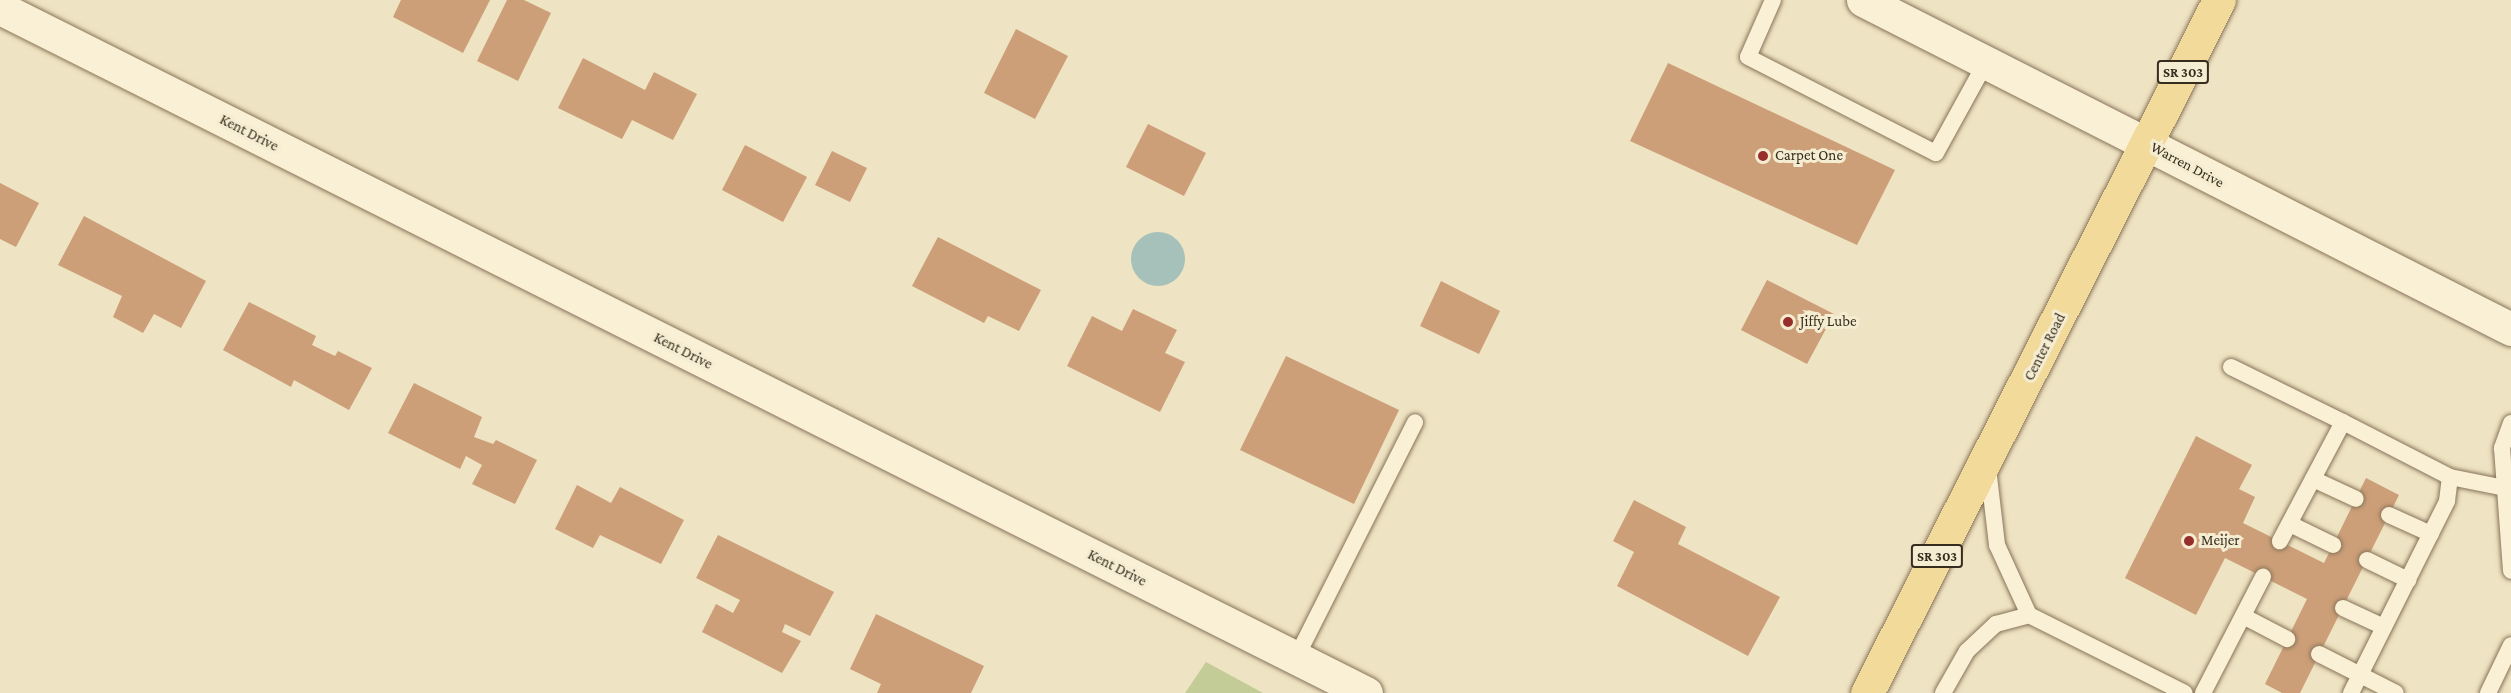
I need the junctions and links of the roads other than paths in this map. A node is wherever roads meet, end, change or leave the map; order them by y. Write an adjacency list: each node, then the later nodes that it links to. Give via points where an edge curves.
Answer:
1 (1773, 0): 5 (lane, via 1748,57 1936,153)
2 (1863, 0): 5 (street, Warren Drive)
3 (2219, 0): 6 (main road, Center Road / SR 303)
4 (0, 8): 33 (street, Kent Drive)
5 (1986, 62): 6 (street, Warren Drive)
6 (2147, 144): 7 (street, Warren Drive); 12 (main road, Center Road / SR 303)
7 (2511, 330)
8 (2230, 367): 10 (lane)
9 (1415, 422): 33 (lane)
10 (2343, 422): 13 (lane); 14 (lane)
11 (2511, 423): 15 (lane, via 2502,448)
12 (1987, 458): 27 (lane, via 1997,545); 36 (main road, Center Road / SR 303)
13 (2450, 477): 15 (lane); 19 (lane, via 2447,501)
14 (2313, 479): 16 (lane); 18 (lane)
15 (2505, 488): 23 (lane)
16 (2356, 499)
17 (2389, 515): 19 (lane)
18 (2290, 524): 20 (lane); 21 (lane)
19 (2431, 534): 25 (lane)
20 (2280, 542)
21 (2333, 545)
22 (2367, 560): 25 (lane)
23 (2511, 572)
24 (2263, 577): 28 (lane)
25 (2408, 580): 29 (lane)
26 (2343, 608): 29 (lane)
27 (2029, 615): 37 (lane, via 1996,624 1967,651); 38 (lane)
28 (2243, 616): 30 (lane); 39 (lane)
29 (2384, 627): 34 (lane)
30 (2287, 639)
31 (2511, 645): 42 (lane)
32 (2319, 654): 34 (lane)
33 (1296, 658): 35 (street, Kent Drive)
34 (2360, 675): 40 (lane); 41 (lane)
35 (1350, 689)
36 (1867, 693)
37 (1943, 693)
38 (2185, 693)
39 (2204, 693)
40 (2351, 693)
41 (2396, 693)
42 (2488, 693)

